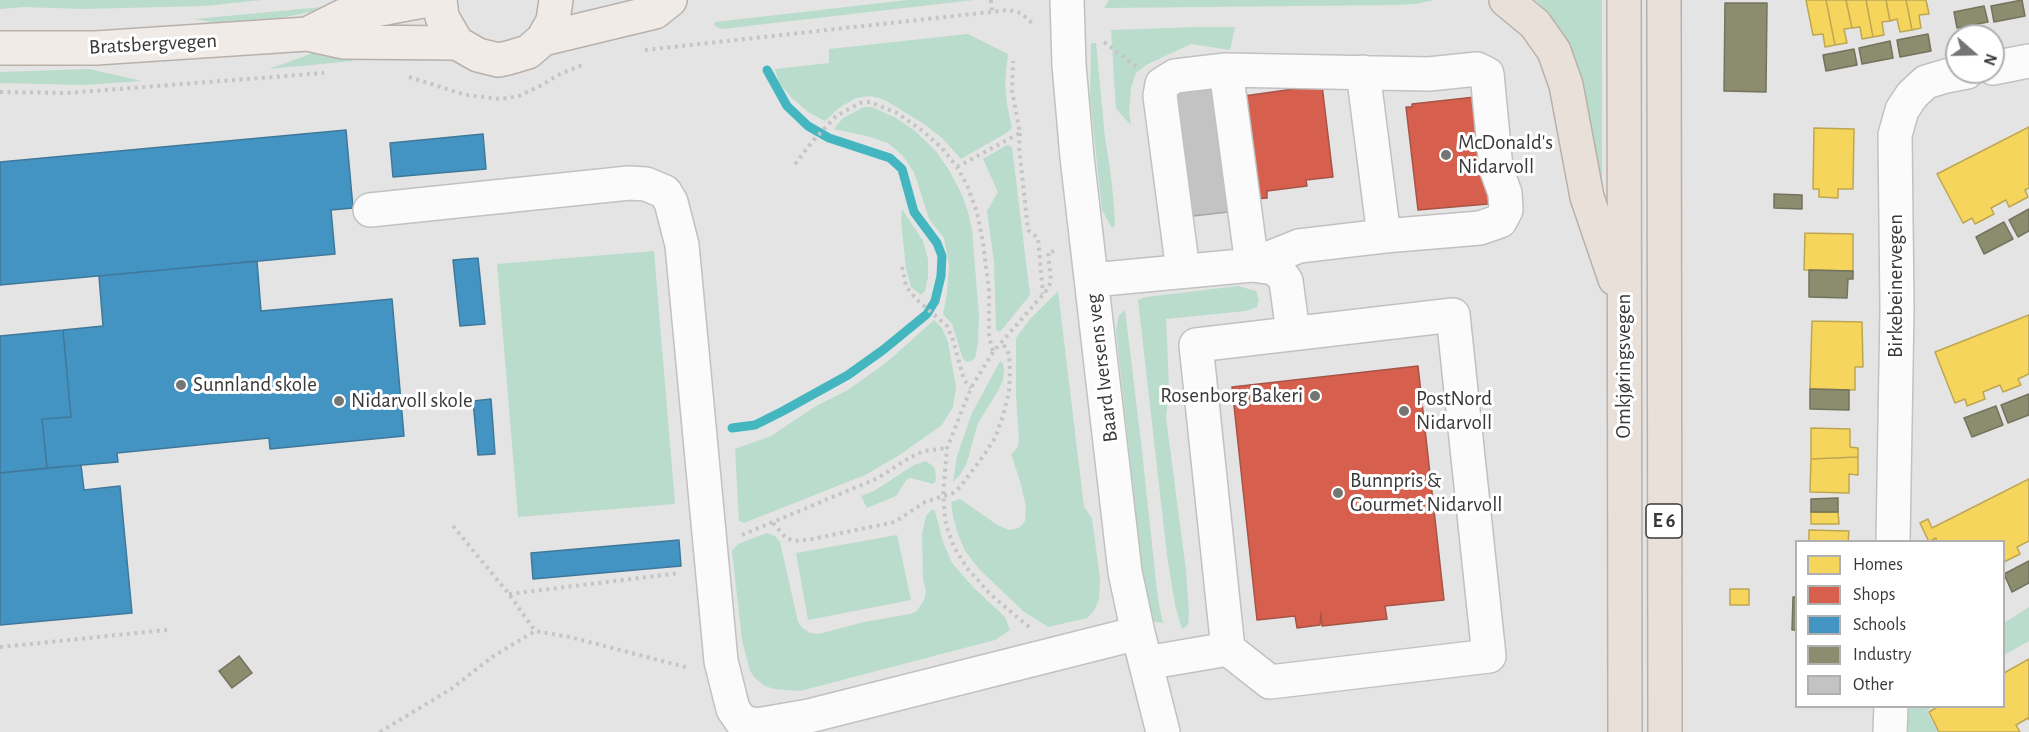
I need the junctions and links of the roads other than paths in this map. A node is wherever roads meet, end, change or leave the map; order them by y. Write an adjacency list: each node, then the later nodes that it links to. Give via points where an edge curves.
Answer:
1 (428, 0): 9 (main road, Bratsbergvegen, via 343,15)
2 (440, 0): 11 (main road, via 442,17)
3 (556, 0): 10 (main road, via 553,21)
4 (670, 0): 10 (main road, via 655,12)
5 (1067, 0): 22 (street, Baard Iversens veg, via 1077,157)
6 (1506, 0): 23 (highway, E 6, via 1535,24 1554,51 1566,85 1587,197)
7 (1624, 0): 23 (highway, Omkjøringsvegen / E 6)
8 (1664, 0): 32 (highway, Omkjøringsvegen / E 6)
9 (307, 34): 11 (main road, Bratsbergvegen, via 343,42); 12 (main road, Bratsbergvegen, via 96,48)
10 (543, 39): 11 (main road, via 528,51 498,60 478,55)
11 (457, 43)
12 (0, 48)
13 (2029, 62): 14 (street)
14 (2005, 66)
15 (1226, 70): 16 (street); 20 (street); 21 (street, via 1175,76 1162,84 1160,96)
16 (1364, 72): 19 (street); 19 (street, via 1429,74 1477,69 1487,74 1496,168 1505,193 1506,210 1500,221 1480,228)
17 (1945, 76): 25 (street, Birkebeinervegen, via 1926,82 1912,95 1902,110 1895,135)
18 (370, 210): 29 (street, via 629,183 646,184 665,192 682,245 721,661)
19 (1384, 236): 20 (street, via 1299,246)
20 (1252, 265): 21 (street); 24 (street, via 1274,268 1286,281)
21 (1184, 271): 22 (street)
22 (1092, 280): 26 (street, Baard Iversens veg, via 1125,572)
23 (1623, 304): 31 (highway, Omkjøringsvegen / E 6)
24 (1293, 333): 27 (street, via 1196,345); 27 (street, via 1453,315 1489,656 1270,682)
25 (1893, 540)
26 (1142, 648): 27 (street); 29 (street, via 1046,656 809,716); 30 (street, Baard Iversens veg)
27 (1228, 649)
28 (1890, 708): 33 (street)
29 (740, 727)
30 (1163, 732)
31 (1625, 732)
32 (1665, 732)
33 (1890, 732)

